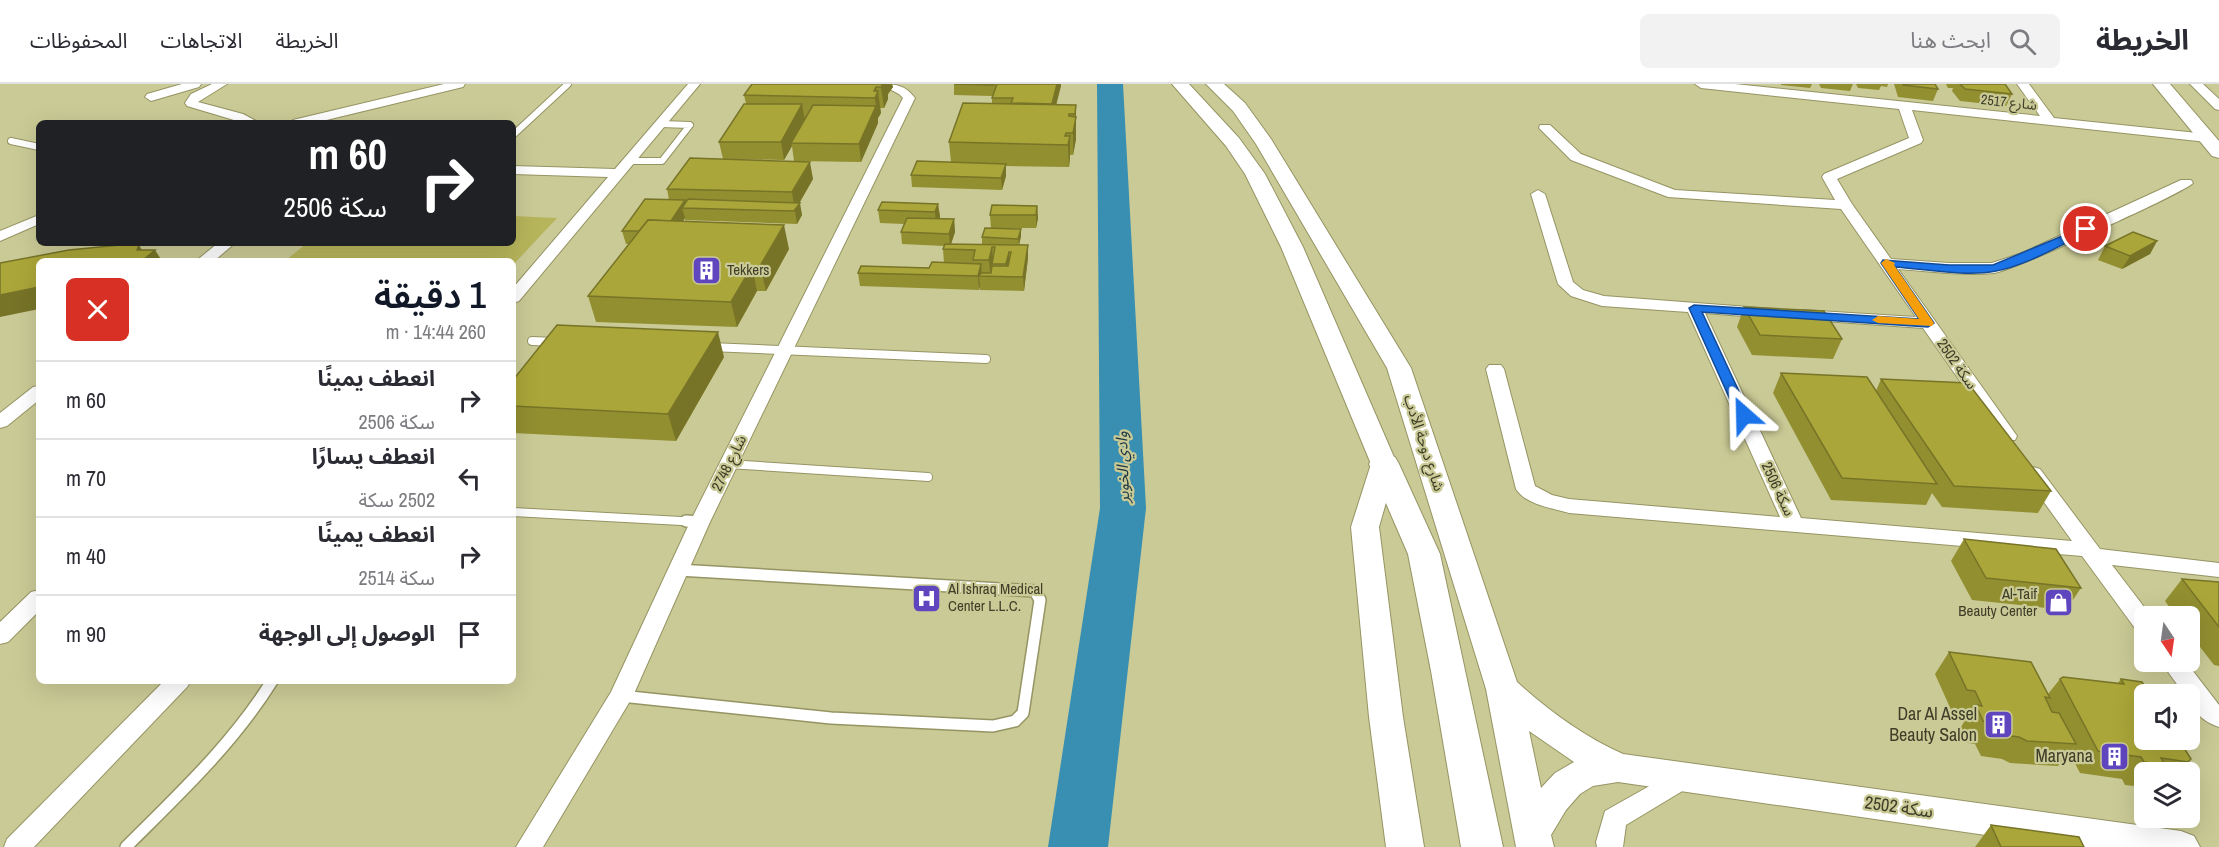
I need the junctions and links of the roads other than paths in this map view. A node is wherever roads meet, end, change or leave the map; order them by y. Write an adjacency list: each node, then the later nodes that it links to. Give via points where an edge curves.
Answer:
1 (195, 84): 13 (street)
2 (221, 84): 16 (street, via 191,103)
3 (459, 84): 17 (street)
4 (568, 84): 21 (lane)
5 (694, 84): 19 (street)
6 (886, 84): 43 (street, شارع 2748, via 909,98)
7 (1180, 84): 49 (main road, via 1233,142 1255,174 1292,247)
8 (1214, 84): 63 (main road, شارع دوحة الأدب, via 1239,107 1265,143 1399,368)
9 (1701, 84): 14 (street, 2517 شارع)
10 (2023, 84): 18 (street)
11 (2161, 84): 22 (main road)
12 (2196, 84): 15 (street)
13 (151, 97)
14 (1904, 106): 18 (street, 2517 شارع); 31 (street, 2502 سكة, via 1916,140 1829,177)
15 (2219, 106)
16 (248, 120)
17 (310, 120)
18 (2050, 122): 22 (street, 2517 شارع)
19 (661, 124): 26 (street); 26 (lane, via 690,125 662,162)
20 (1545, 128): 31 (street, via 1576,157 1673,194)
21 (516, 132)
22 (2206, 138): 25 (main road)
23 (11, 141): 24 (lane)
24 (36, 146)
25 (2219, 152)
26 (630, 161): 28 (street)
27 (516, 170): 28 (street)
28 (619, 173): 37 (street)
29 (2186, 183): 36 (street, via 1994,268)
30 (1538, 194): 38 (street, via 1566,284 1577,293 1602,301)
31 (1845, 206): 36 (street, 2502 سكة)
32 (36, 220): 33 (street)
33 (0, 236)
34 (223, 246): 35 (street)
35 (208, 258)
36 (1886, 263): 39 (street, 2502 سكة)
37 (516, 294)
38 (1694, 308): 39 (street); 53 (street, سكة 2506)
39 (1928, 323): 54 (street, 2502 سكة)
40 (532, 341): 41 (lane)
41 (566, 342)
42 (704, 347): 43 (lane)
43 (785, 350): 44 (lane); 48 (street, شارع 2748)
44 (986, 359)
45 (1495, 369): 53 (street, سكة 2506, via 1526,489 1545,500 1569,506)
46 (36, 393): 47 (street)
47 (0, 422)
48 (728, 464): 50 (lane); 52 (street, شارع 2748)
49 (1384, 464): 72 (main road, via 1365,527); 73 (main road, via 1424,554)
50 (928, 477)
51 (516, 512): 52 (lane)
52 (700, 522): 55 (street, شارع 2748)
53 (1793, 523): 54 (street, سكة 2506)
54 (2089, 552): 56 (street, سكة 2506); 58 (street, 2502 سكة)
55 (678, 570): 64 (street, شارع 2748); 64 (lane, via 1035,591 1040,600 1023,713 1015,720 993,726 831,718)
56 (2219, 570)
57 (36, 601): 59 (street)
58 (2134, 611)
59 (0, 636)
60 (2180, 672): 65 (street, via 2212,714)
61 (176, 684): 69 (street)
62 (270, 684): 70 (lane, via 223,749)
63 (1503, 689): 66 (main road, via 1554,734); 68 (main road, شارع دوحة الأدب)
64 (621, 696): 71 (street, شارع 2748)
65 (2219, 717)
66 (1618, 768): 67 (main road, سكة 2502); 68 (main road, via 1585,774 1562,789 1548,805)
67 (1685, 777): 74 (street, via 1614,819); 75 (main road, سكة 2502)
68 (1534, 841)
69 (17, 847)
70 (126, 847)
71 (529, 847)
72 (1405, 847)
73 (1482, 847)
74 (1610, 847)
75 (2181, 847)

